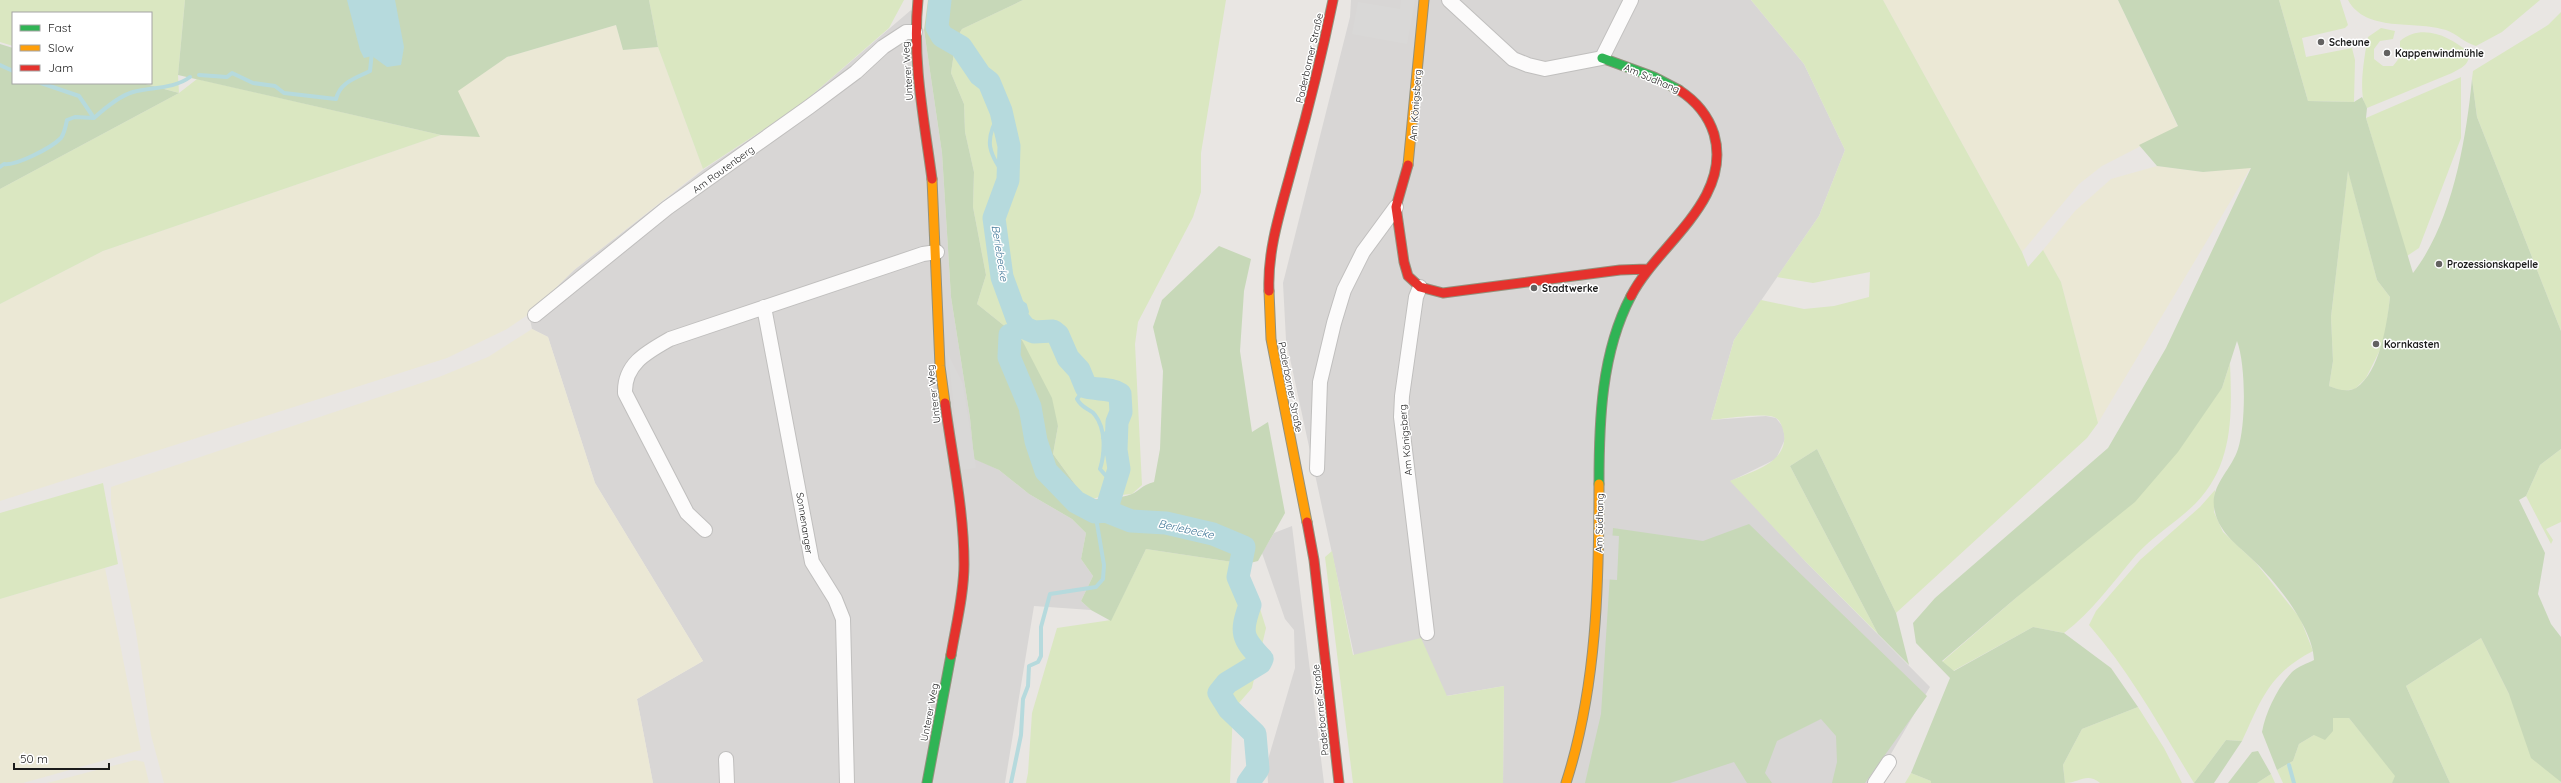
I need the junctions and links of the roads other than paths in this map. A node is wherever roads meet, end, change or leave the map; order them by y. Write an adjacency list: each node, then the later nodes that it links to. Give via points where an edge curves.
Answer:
1 (918, 0): 6 (street, Unterer Weg)
2 (1333, 0): 22 (street, Paderborner Straße, via 1319,68 1274,235 1269,290 1271,339 1314,560)
3 (1424, 0): 8 (street, Am Königsberg, via 1411,156)
4 (1449, 0): 7 (street, via 1513,59 1528,65 1546,70)
5 (1631, 0): 7 (street)
6 (915, 32): 9 (street, Unterer Weg, via 920,102 934,193); 13 (street, Am Rautenberg, via 906,32 883,47 856,72 809,107 666,208)
7 (1602, 58): 10 (street, Am Südhang, via 1683,91 1696,103 1716,140 1716,165 1705,200)
8 (1396, 207): 11 (street, Am Königsberg, via 1408,276); 14 (street, Am Königsberg, via 1363,252 1344,290 1334,323 1320,382)
9 (936, 252): 12 (street, via 923,254); 21 (street, Unterer Weg, via 940,366 958,496 964,564 961,600)
10 (1646, 270): 11 (street, via 1620,270 1443,293); 23 (street, Am Südhang, via 1622,312 1606,369 1601,413 1599,567 1585,709)
11 (1420, 286): 16 (street, Am Königsberg, via 1416,297 1401,416)
12 (764, 307): 15 (street, via 670,339 640,358 627,372 625,393 687,513); 20 (street, Sonnenanger, via 812,562 835,598 843,619)
13 (535, 315)
14 (1317, 469)
15 (705, 530)
16 (1427, 632)
17 (726, 759): 19 (street)
18 (1889, 762): 24 (street)
19 (727, 783)
20 (847, 783)
21 (927, 783)
22 (1339, 783)
23 (1566, 783)
24 (1875, 783)

